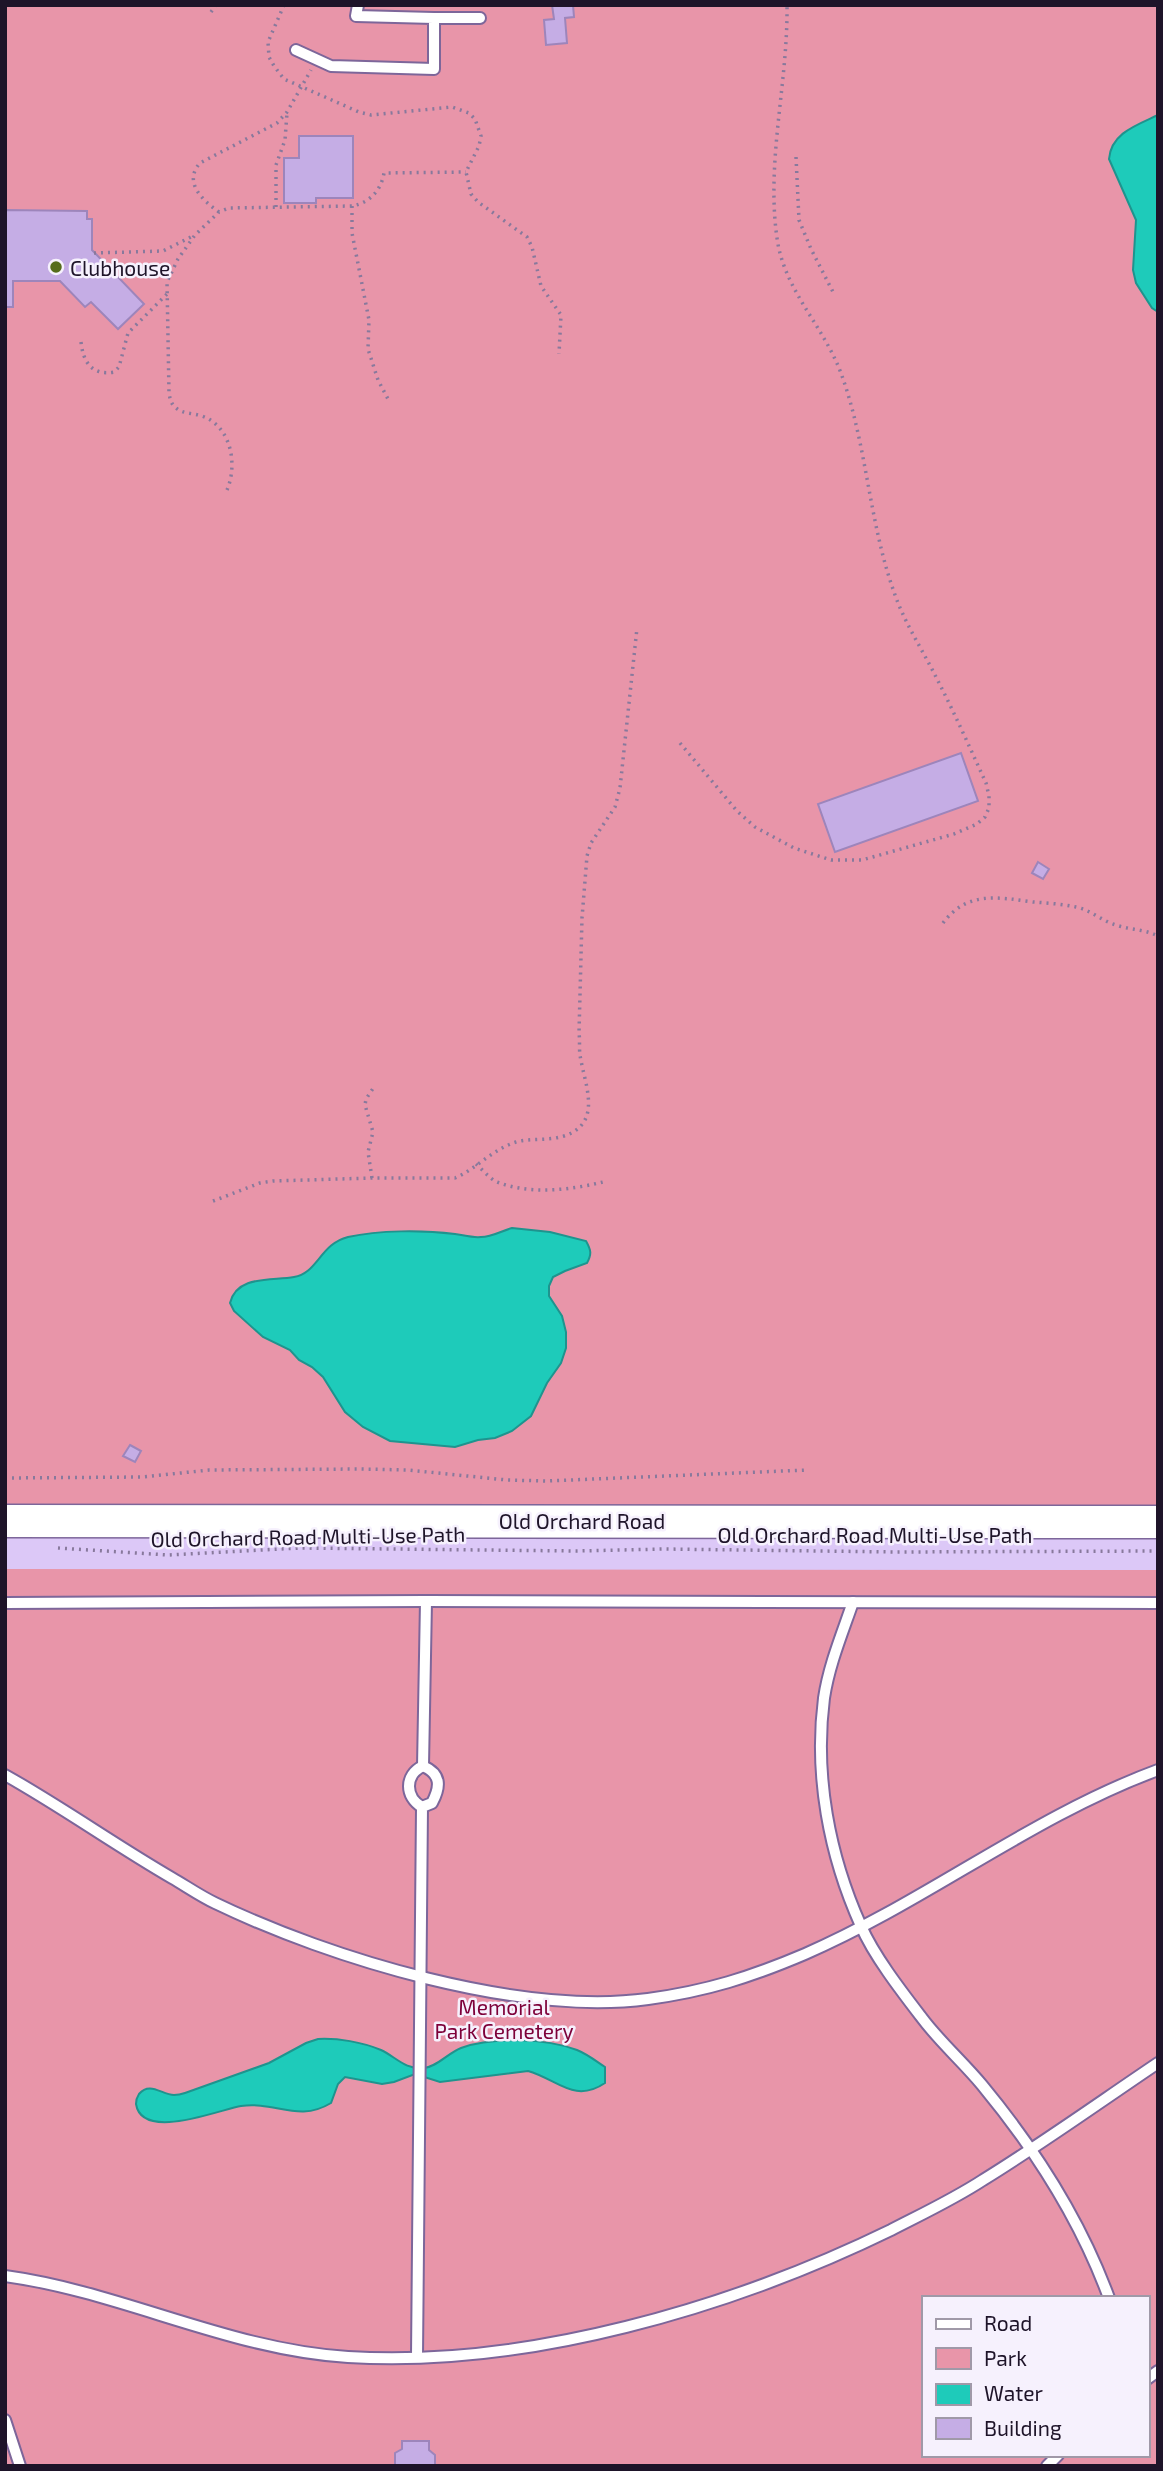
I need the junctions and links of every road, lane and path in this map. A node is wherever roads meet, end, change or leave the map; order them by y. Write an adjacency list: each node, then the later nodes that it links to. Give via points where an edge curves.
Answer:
1 (216, 5): 5 (path)
2 (284, 5): 10 (path, via 268,43 269,57 284,79)
3 (358, 5): 6 (lane, via 356,16)
4 (787, 5): 26 (path, via 774,202 781,262 842,374 894,592 986,783 989,808 977,824 954,834 862,860 831,860 794,848 755,827)
5 (211, 12)
6 (434, 18): 7 (lane); 9 (lane, via 434,69 331,66)
7 (480, 18)
8 (296, 50): 9 (lane)
9 (316, 59): 10 (path)
10 (302, 86): 11 (path); 13 (path, via 371,115 460,108 469,113 481,136)
11 (287, 112): 15 (path, via 288,128 276,165); 16 (path, via 277,123 194,170 199,195)
12 (796, 157): 19 (path, via 800,219)
13 (466, 172): 14 (path, via 384,173 371,198); 22 (path, via 471,194 478,202 527,237 541,286 561,314)
14 (352, 206): 15 (path); 23 (path, via 352,233 368,310 368,349)
15 (276, 207): 16 (path)
16 (219, 212): 17 (path)
17 (195, 235): 18 (path, via 163,251); 20 (path, via 171,272)
18 (94, 253)
19 (833, 292)
20 (167, 294): 21 (path, via 128,333 114,372 92,369); 24 (path, via 171,402 182,412 204,416 222,430 232,454)
21 (80, 342)
22 (559, 354)
23 (388, 399)
24 (227, 490)
25 (637, 628): 30 (path, via 620,788 615,807 591,843 583,879 579,1033 589,1099 587,1117 569,1135 516,1142)
26 (680, 743)
27 (943, 923): 28 (path, via 957,907 989,897 1076,907 1120,927)
28 (1158, 936)
29 (374, 1087): 31 (path, via 365,1105 373,1132 368,1152)
30 (476, 1164): 31 (path, via 455,1178); 32 (path, via 496,1182 526,1188 557,1190)
31 (372, 1178): 33 (path, via 273,1181)
32 (603, 1182)
33 (213, 1201)
34 (807, 1470): 35 (path, via 547,1480 361,1469)
35 (5, 1478)
36 (5, 1521): 37 (main road, Old Orchard Road)
37 (1158, 1522)
38 (49, 1548): 39 (path, Old Orchard Road Multi-Use Path, via 168,1556 300,1548)
39 (1158, 1551)
40 (426, 1601): 41 (lane); 42 (lane); 44 (lane)
41 (853, 1602): 43 (lane); 48 (lane, via 825,1697 821,1778 839,1865)
42 (5, 1603)
43 (1158, 1603)
44 (423, 1766): 47 (lane, via 412,1774 408,1785 415,1803); 47 (lane, via 438,1776 439,1786 432,1803)
45 (1158, 1770): 48 (lane, via 1067,1812)
46 (5, 1775): 49 (lane, via 214,1903)
47 (422, 1807): 49 (lane)
48 (861, 1927): 49 (lane, via 746,1979 645,1999 543,1999); 51 (lane, via 923,2020 981,2083)
49 (420, 1976): 54 (lane)
50 (1158, 2063): 51 (lane)
51 (1031, 2148): 53 (lane, via 1077,2228); 54 (lane, via 983,2181 911,2220 842,2253 749,2288 615,2329 475,2353)
52 (5, 2276): 54 (lane, via 76,2289 297,2351)
53 (1108, 2296)
54 (417, 2357)
55 (5, 2420): 56 (lane)
56 (20, 2466)

